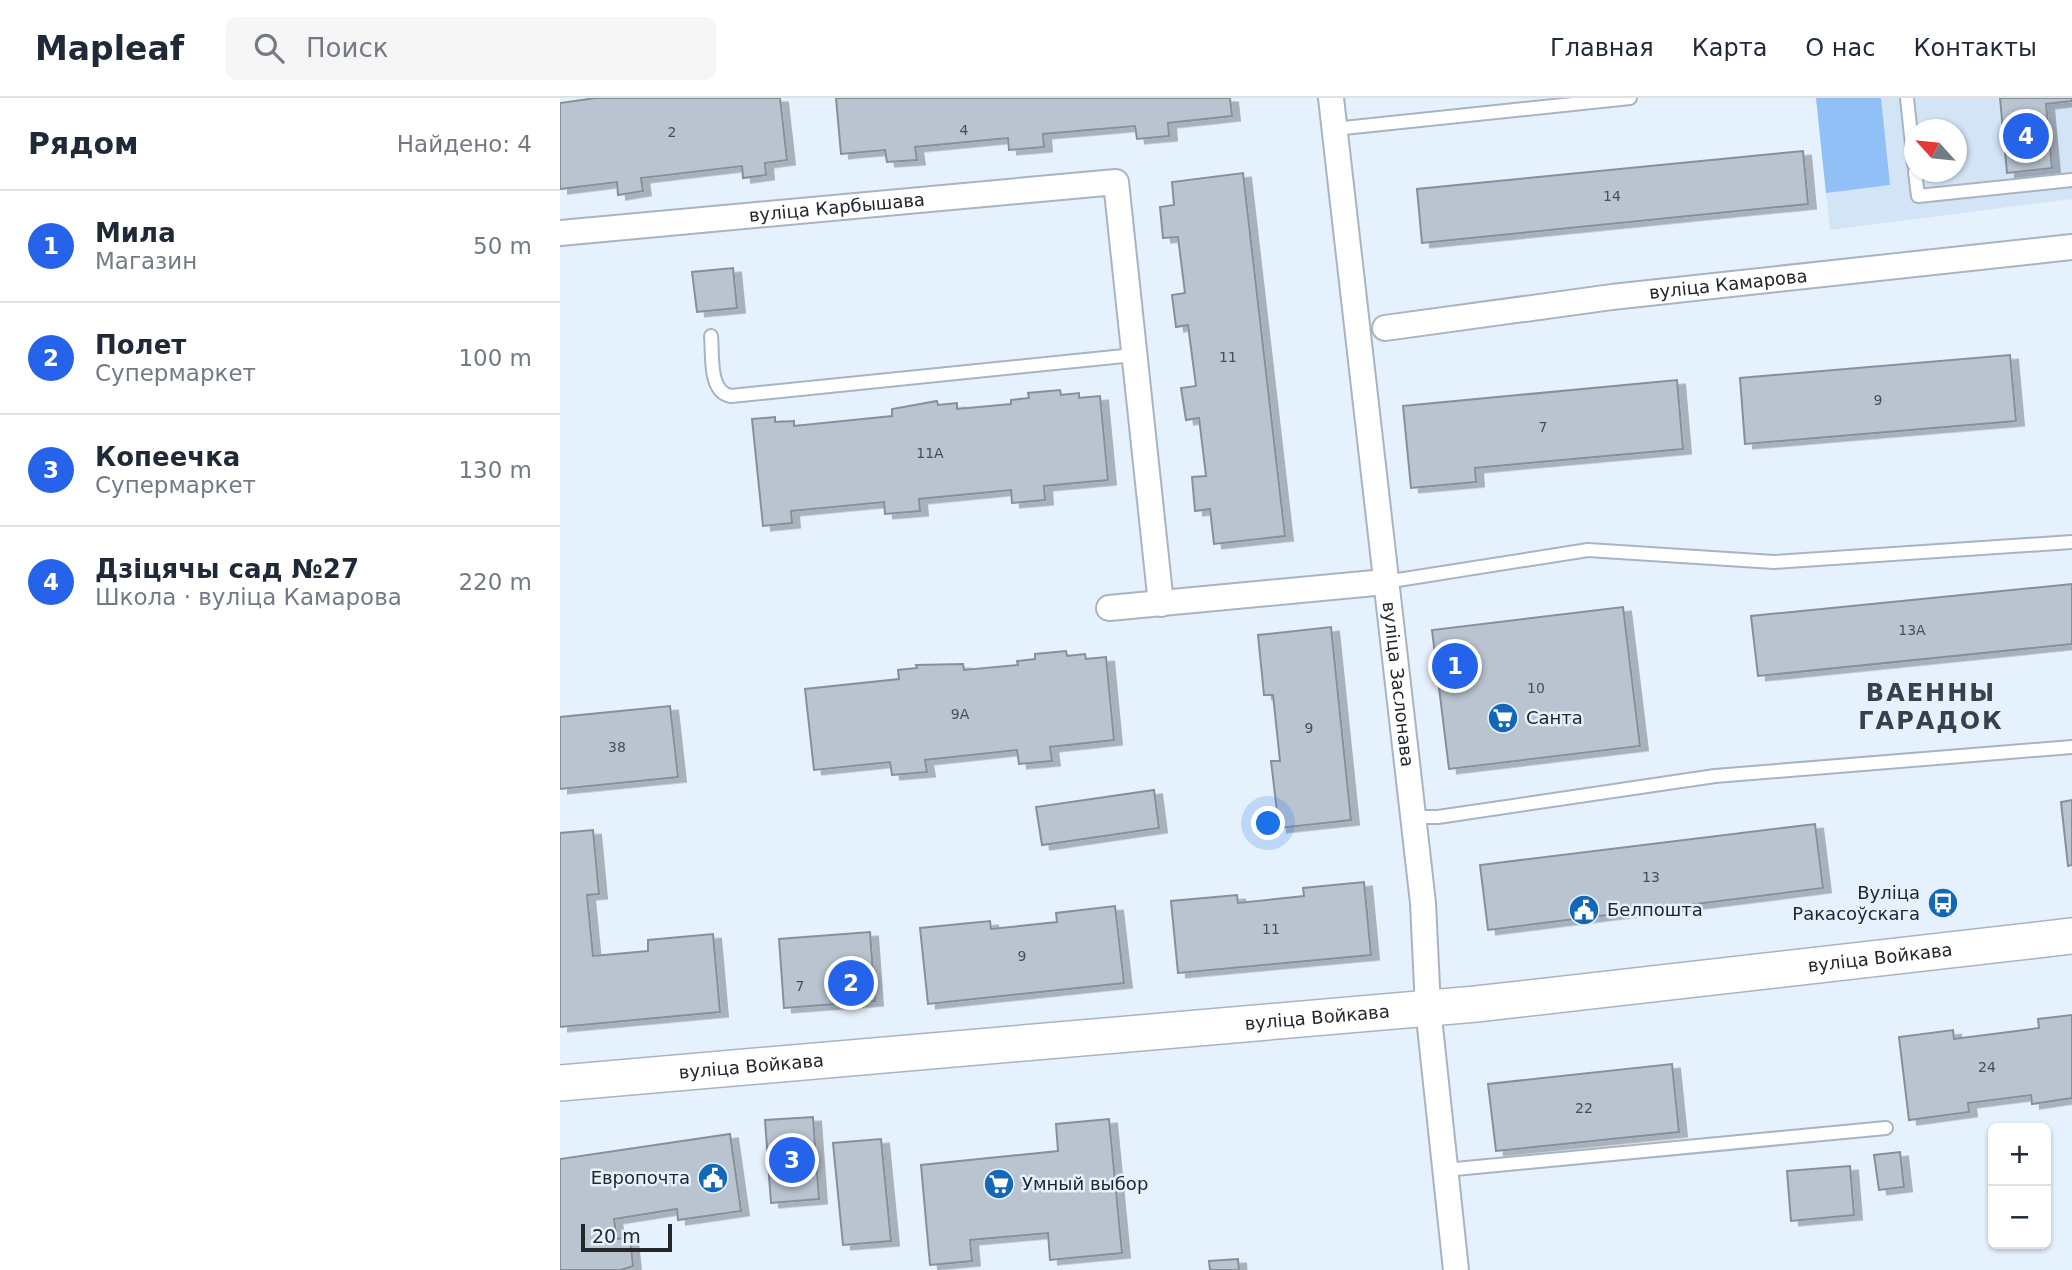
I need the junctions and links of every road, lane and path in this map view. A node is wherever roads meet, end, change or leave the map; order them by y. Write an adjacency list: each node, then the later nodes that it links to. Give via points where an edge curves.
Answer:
1 (1331, 98): 5 (street, вуліца Заслонава)
2 (1630, 98): 5 (lane)
3 (1907, 98): 4 (lane)
4 (1909, 119)
5 (1334, 129): 14 (street, вуліца Заслонава)
6 (2072, 180): 7 (lane, via 1918,196)
7 (1916, 182)
8 (560, 233): 12 (street, вуліца Карбышава, via 1116,181)
9 (2072, 247): 10 (street, вуліца Камарова, via 1612,297)
10 (1385, 327)
11 (711, 336): 12 (lane, via 716,387 731,396)
12 (1134, 355): 15 (street)
13 (2072, 542): 14 (lane, via 1774,562 1588,550)
14 (1385, 582): 15 (street); 18 (street, вуліца Заслонава)
15 (1161, 604): 16 (street)
16 (1110, 608)
17 (2072, 747): 18 (lane, via 1715,776)
18 (1413, 817): 20 (street, вуліца Заслонава)
19 (2072, 936): 20 (main road, вуліца Войкава)
20 (1428, 1008): 21 (main road, вуліца Войкава); 23 (street, вуліца Заслонава)
21 (560, 1083)
22 (1886, 1128): 23 (lane)
23 (1445, 1170): 24 (street, вуліца Заслонава)
24 (1456, 1270)

